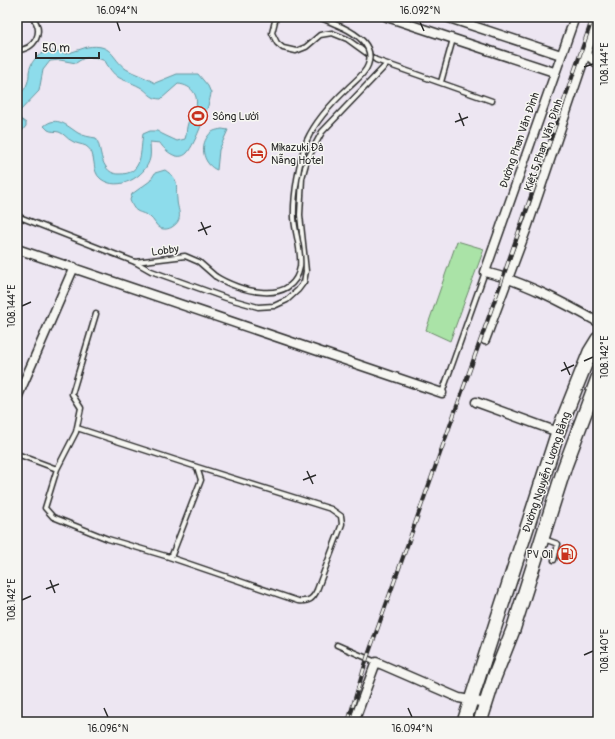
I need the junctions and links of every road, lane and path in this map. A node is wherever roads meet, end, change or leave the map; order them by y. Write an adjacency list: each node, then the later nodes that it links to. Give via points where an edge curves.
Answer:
1 (32, 17): 9 (lane, via 38,29 36,41 28,49)
2 (276, 17): 12 (lane, via 272,33 283,48 296,51 306,47 320,34 332,33)
3 (319, 17): 19 (lane, Lobby, bridge, via 362,39 370,58 368,67 316,124 307,141 295,201 294,218 300,258 296,276 282,290 268,292 234,286 215,276 199,262 184,256)
4 (386, 17): 8 (street)
5 (446, 17): 11 (street)
6 (575, 17): 11 (street, Đường Phan Văn Đình)
7 (598, 18): 10 (street, Kiệt 5 Phan Văn Đình)
8 (453, 39): 14 (street); 15 (lane)
9 (17, 50)
10 (585, 53): 13 (street); 22 (street, Kiệt 5 Phan Văn Đình)
11 (561, 55): 14 (street, Đường Phan Văn Đình)
12 (387, 64): 15 (lane); 19 (lane, via 322,132 307,160 302,178 300,216 306,271 304,282 287,300 274,306 258,307 151,271)
13 (598, 64)
14 (554, 72): 21 (street, Đường Phan Văn Đình)
15 (441, 82): 16 (lane)
16 (492, 101)
17 (17, 216): 19 (lane)
18 (17, 249): 20 (street)
19 (135, 262)
20 (74, 267): 28 (street); 29 (street)
21 (485, 272): 22 (street); 28 (lane)
22 (508, 279): 24 (street); 26 (street, Kiệt 5 Phan Văn Đình)
23 (96, 314): 31 (lane, via 72,394 81,408)
24 (598, 322)
25 (598, 339): 32 (highway, Đường Nguyễn Lương Bằng, via 590,352)
26 (485, 340)
27 (598, 378): 36 (highway, Đường Nguyễn Lương Bằng)
28 (442, 393)
29 (17, 398)
30 (476, 402): 32 (street)
31 (77, 428): 34 (lane); 35 (lane)
32 (558, 432): 41 (highway, Đường Nguyễn Lương Bằng)
33 (17, 454): 35 (lane)
34 (197, 467): 37 (lane, via 201,480 175,549); 37 (lane, via 331,509 341,516 342,524 317,590 308,601 298,601)
35 (57, 468): 37 (lane, via 46,508 53,517 108,539)
36 (542, 538): 38 (lane, via 558,544); 42 (highway, Đường Nguyễn Lương Bằng, via 513,630)
37 (169, 557)
38 (554, 560)
39 (337, 645): 40 (lane)
40 (376, 662): 41 (street, via 459,698); 44 (street)
41 (471, 700): 42 (street); 45 (highway, Đường Nguyễn Lương Bằng)
42 (486, 703): 46 (highway, Đường Nguyễn Lương Bằng)
43 (598, 714): 47 (path)
44 (354, 722)
45 (464, 722)
46 (480, 722)
47 (593, 722)

